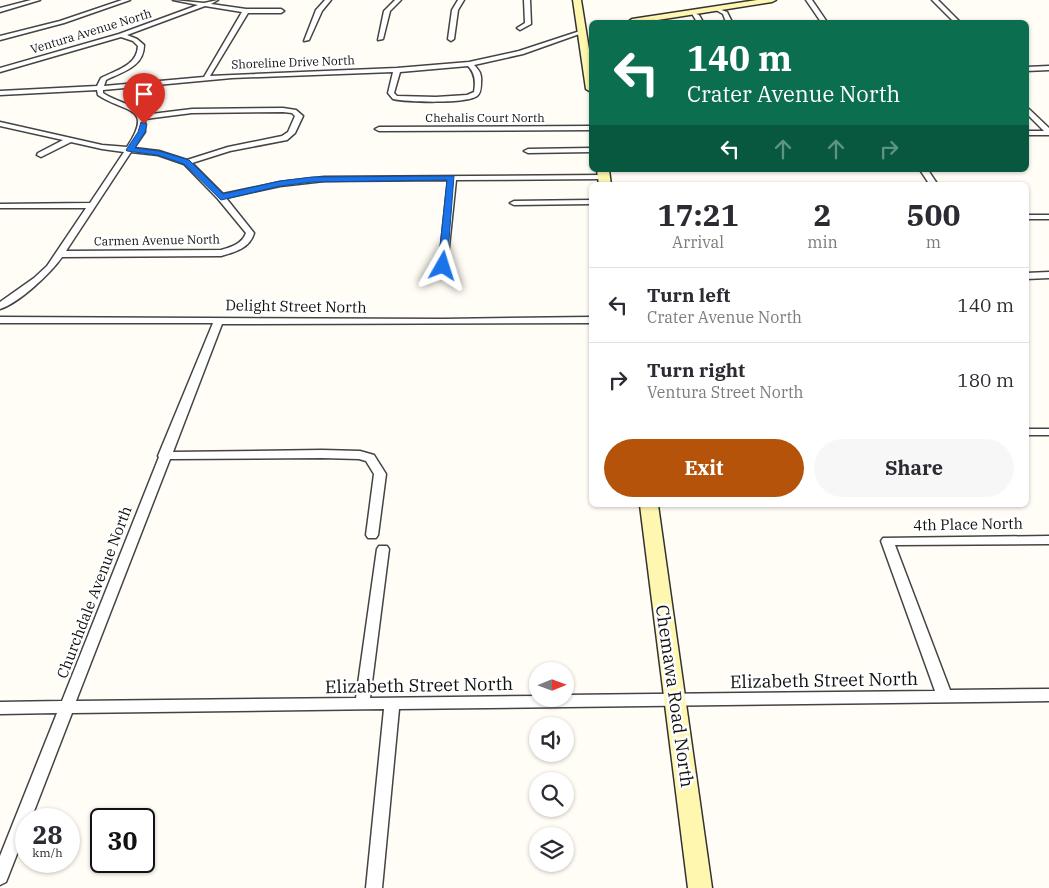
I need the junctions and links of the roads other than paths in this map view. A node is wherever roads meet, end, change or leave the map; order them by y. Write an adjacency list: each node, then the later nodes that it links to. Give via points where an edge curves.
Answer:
1 (37, 0): 15 (street)
2 (128, 0): 27 (street)
3 (176, 0): 13 (street)
4 (215, 0): 13 (street, Ventura Avenue North)
5 (328, 0): 30 (street, via 319,10)
6 (398, 0): 28 (street, via 388,11)
7 (461, 0): 29 (street, via 455,10)
8 (527, 0): 24 (street, via 528,24)
9 (578, 0): 25 (street)
10 (772, 0): 14 (street)
11 (809, 0): 22 (street)
12 (936, 0): 23 (street)
13 (204, 5): 16 (street); 26 (street, Ventura Avenue North)
14 (718, 9): 18 (street); 21 (street)
15 (0, 10)
16 (246, 11): 17 (street); 37 (street)
17 (281, 11)
18 (692, 13): 19 (street); 20 (street)
19 (645, 20)
20 (699, 20)
21 (728, 20)
22 (823, 20)
23 (955, 20)
24 (520, 28)
25 (587, 31): 31 (street); 32 (street, Shoreline Drive North, via 522,53)
26 (121, 35): 35 (street, Ventura Avenue North); 38 (street, via 141,45 140,54 130,66 104,79)
27 (0, 38)
28 (380, 39)
29 (452, 39)
30 (306, 40)
31 (589, 57)
32 (470, 64): 36 (street, Shoreline Drive North); 36 (street, via 479,76 478,91 462,99 395,98 391,93)
33 (1029, 68): 34 (street)
34 (1049, 68)
35 (0, 70)
36 (397, 70): 37 (street, Shoreline Drive North)
37 (206, 78): 38 (street, Shoreline Drive North)
38 (100, 88): 39 (street, Shoreline Drive North); 41 (street, via 101,96 124,104)
39 (0, 93)
40 (1029, 112): 46 (street)
41 (142, 117): 48 (street, via 142,132); 52 (street, via 192,111 274,110 294,111 299,116 291,133 284,138 228,149)
42 (0, 124): 47 (street)
43 (589, 128): 44 (street, Chehalis Court North)
44 (379, 129)
45 (1029, 133): 46 (street)
46 (1049, 133)
47 (70, 140): 48 (street); 51 (street)
48 (130, 150): 52 (street, via 159,153); 58 (street)
49 (589, 150): 50 (street)
50 (528, 151)
51 (41, 155)
52 (187, 162): 55 (street)
53 (604, 177): 54 (street)
54 (452, 178): 55 (street, via 312,180); 63 (street)
55 (221, 197): 62 (street, Carmen Avenue North, via 248,229 250,238 222,253)
56 (589, 202): 57 (street)
57 (514, 203)
58 (93, 205): 59 (street); 62 (street)
59 (0, 206)
60 (1029, 217): 61 (street)
61 (1049, 217)
62 (60, 254): 66 (street, via 37,280)
63 (443, 266)
64 (1049, 275): 65 (street)
65 (1029, 276)
66 (0, 306)
67 (0, 320): 68 (street, Delight Street North)
68 (219, 320): 69 (street, Delight Street North); 72 (street, Churchdale Avenue North)
69 (589, 320)
70 (1029, 432): 71 (street)
71 (1049, 432)
72 (164, 456): 74 (street, via 322,454 370,458 380,474); 82 (street, Churchdale Avenue North)
73 (649, 507): 79 (street, Chemawa Road North)
74 (372, 535)
75 (1049, 540): 78 (street, 4th Place North, via 887,541)
76 (383, 549): 80 (street)
77 (1049, 695): 78 (street, Elizabeth Street North)
78 (945, 697): 79 (street, Elizabeth Street North)
79 (676, 700): 81 (street, Elizabeth Street North); 86 (street, Chemawa Road North)
80 (362, 704): 81 (street, Elizabeth Street North); 82 (street, Elizabeth Street North)
81 (392, 704): 85 (street)
82 (67, 707): 83 (street, Elizabeth Street North); 84 (street, Churchdale Avenue North)
83 (0, 708)
84 (0, 877)
85 (374, 888)
86 (700, 888)

